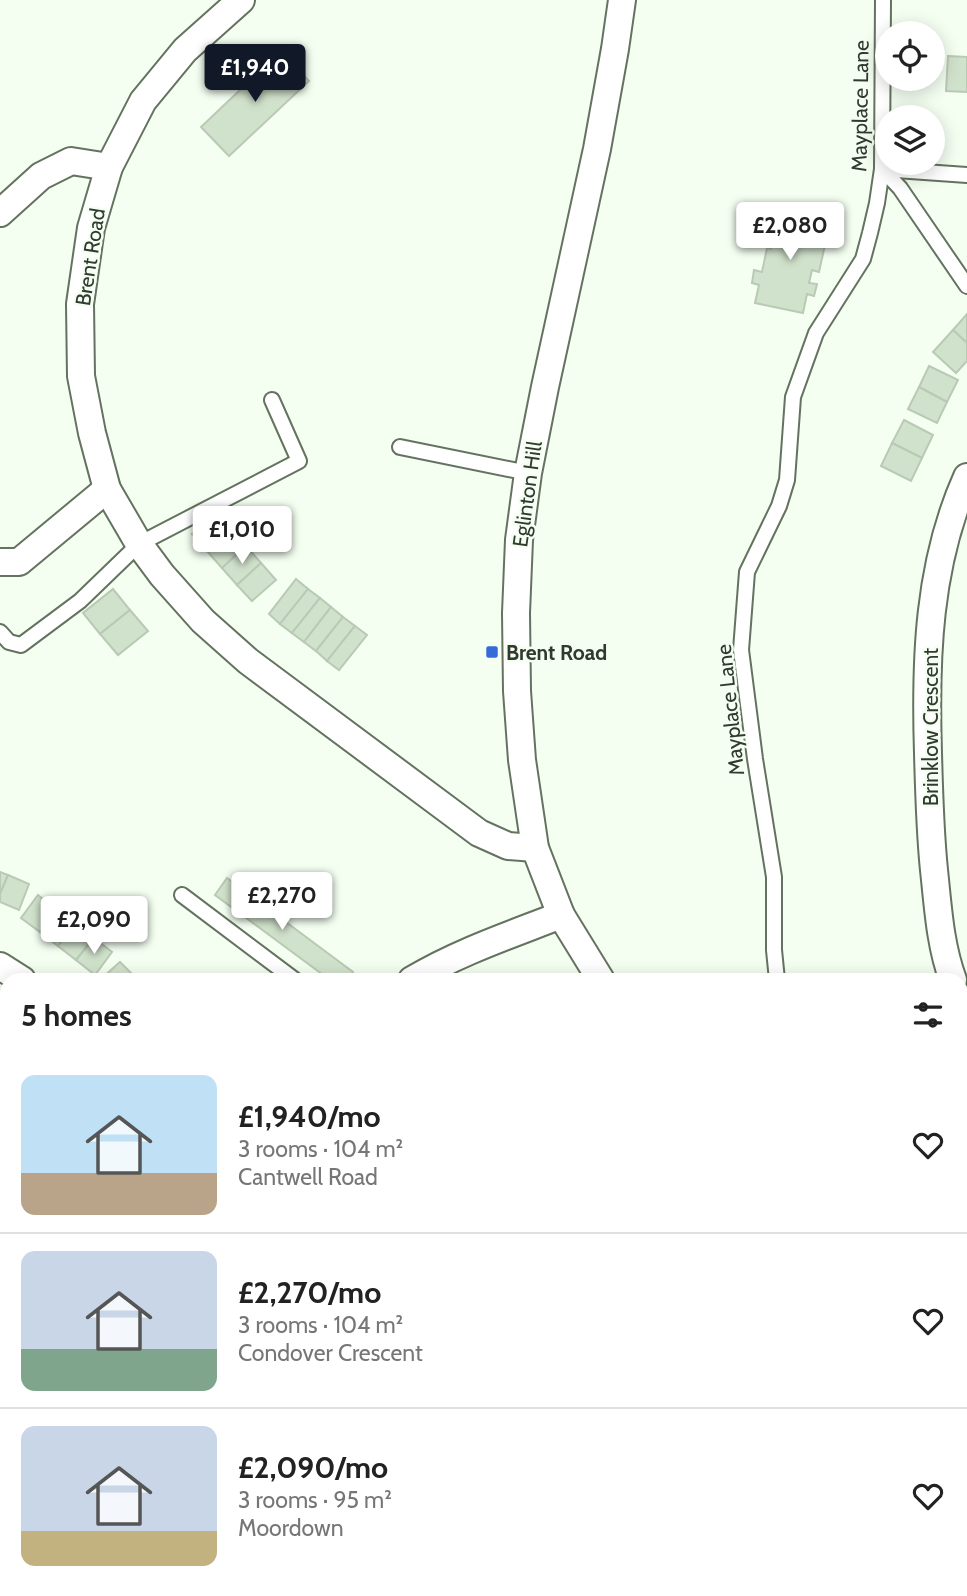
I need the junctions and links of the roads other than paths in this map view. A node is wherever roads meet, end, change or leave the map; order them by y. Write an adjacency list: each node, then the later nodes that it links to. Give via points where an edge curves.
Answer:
1 (241, 0): 5 (street, Brent Road, via 184,50 144,101)
2 (621, 0): 14 (street, Eglinton Hill, via 597,149)
3 (883, 0): 4 (lane, Mayplace Lane)
4 (882, 105)
5 (109, 167): 10 (street, via 71,161 41,176); 16 (street, Brent Road, via 91,229 80,304 81,376)
6 (945, 173): 9 (lane)
7 (881, 175): 26 (lane, Mayplace Lane, via 863,259 816,333 793,397 787,480 747,572 741,650 774,877)
8 (888, 175): 11 (lane)
9 (967, 175)
10 (0, 214)
11 (967, 286)
12 (272, 400): 17 (lane, via 299,461)
13 (400, 447): 14 (lane)
14 (528, 473): 20 (street, Eglinton Hill, via 519,540 517,678 522,760)
15 (967, 477): 27 (street, Brinklow Crescent, via 943,542 932,606 926,709 930,830)
16 (107, 489): 17 (street, Brent Road); 18 (street, via 19,562)
17 (139, 544): 19 (lane, via 80,601 21,645 9,642); 20 (street, Brent Road, via 203,621 248,661 479,833 508,846)
18 (0, 562)
19 (0, 632)
20 (536, 848): 22 (street, Eglinton Hill)
21 (182, 895): 23 (lane)
22 (561, 915): 24 (street); 25 (street, Eglinton Hill)
23 (286, 973)
24 (424, 973)
25 (597, 973)
26 (776, 973)
27 (950, 973)

